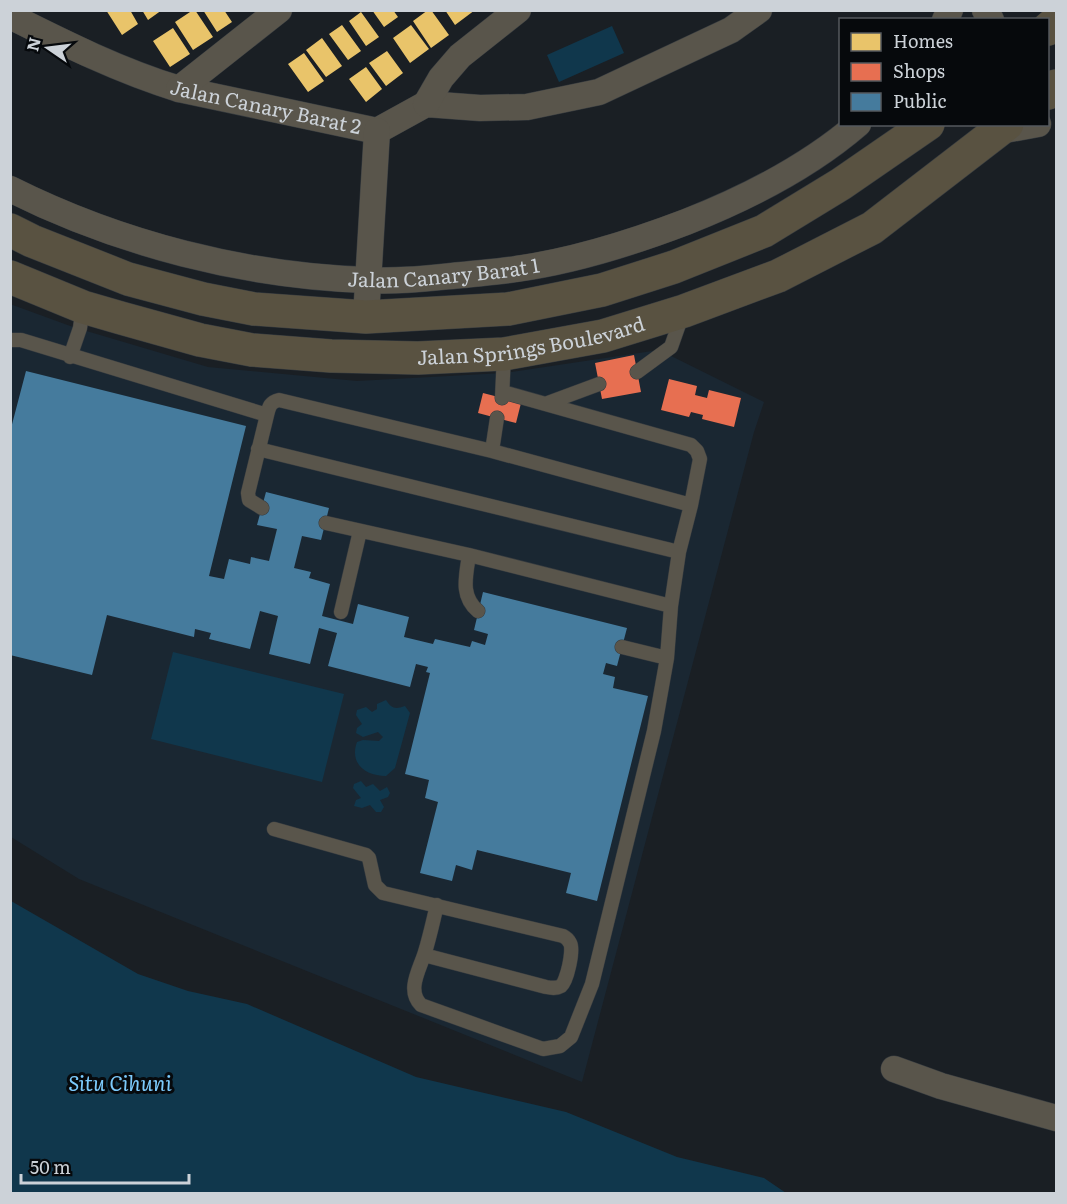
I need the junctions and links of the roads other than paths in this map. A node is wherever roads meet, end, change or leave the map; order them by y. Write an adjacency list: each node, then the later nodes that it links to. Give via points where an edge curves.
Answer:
1 (19, 10): 5 (street)
2 (279, 10): 6 (street)
3 (518, 10): 7 (street, via 460,56)
4 (759, 10): 7 (street, via 731,30 599,92 527,108)
5 (10, 16): 6 (street, Jalan Canary Barat 2, via 85,54)
6 (179, 89): 12 (street, Jalan Canary Barat 2)
7 (426, 104): 12 (street, Jalan Canary Barat 2)
8 (855, 126): 16 (street, Jalan Canary Barat 1, via 797,169 732,204 618,246 517,269 411,280)
9 (925, 126): 19 (main road, Jalan Springs Boulevard, via 764,231 674,267 602,290 508,309)
10 (1020, 126): 11 (street)
11 (1003, 128): 18 (main road, Jalan Springs Boulevard, via 872,228 778,276)
12 (377, 131): 16 (street)
13 (10, 189): 16 (street, Jalan Canary Barat 1, via 50,209 126,237 194,256 258,269)
14 (10, 230): 19 (main road, Jalan Springs Boulevard, via 128,279 202,299 254,309)
15 (10, 277): 17 (main road, Jalan Springs Boulevard)
16 (368, 280): 19 (street)
17 (83, 307): 21 (main road, Jalan Springs Boulevard, via 200,340 252,350 418,358); 22 (lane)
18 (684, 311): 21 (main road, Jalan Springs Boulevard, via 603,336); 23 (lane, via 671,347)
19 (366, 317)
20 (10, 340): 22 (lane)
21 (504, 354): 25 (lane, via 503,395)
22 (70, 357): 26 (lane)
23 (637, 372)
24 (599, 384): 25 (lane)
25 (545, 404): 30 (lane, via 691,445 700,459)
26 (267, 415): 28 (lane); 29 (lane, via 273,401 279,400)
27 (497, 418): 29 (lane)
28 (258, 449): 31 (lane, via 248,493 249,500); 34 (lane)
29 (492, 451): 30 (lane)
30 (691, 505): 34 (lane)
31 (262, 508)
32 (326, 523): 33 (lane)
33 (360, 531): 35 (lane); 38 (lane)
34 (679, 552): 36 (lane)
35 (469, 555): 36 (lane); 37 (lane, via 467,598)
36 (671, 606): 40 (lane)
37 (478, 611)
38 (340, 612)
39 (622, 647): 40 (lane)
40 (668, 658): 43 (lane, via 602,946 586,1003 571,1037 560,1046 543,1049 421,1005 415,983)
41 (274, 829): 42 (lane, via 362,853 369,858 378,890)
42 (437, 905): 43 (lane); 43 (lane, via 563,936 572,946 564,984 546,987)
43 (424, 955)
44 (894, 1069): 45 (street)
45 (1056, 1118)

